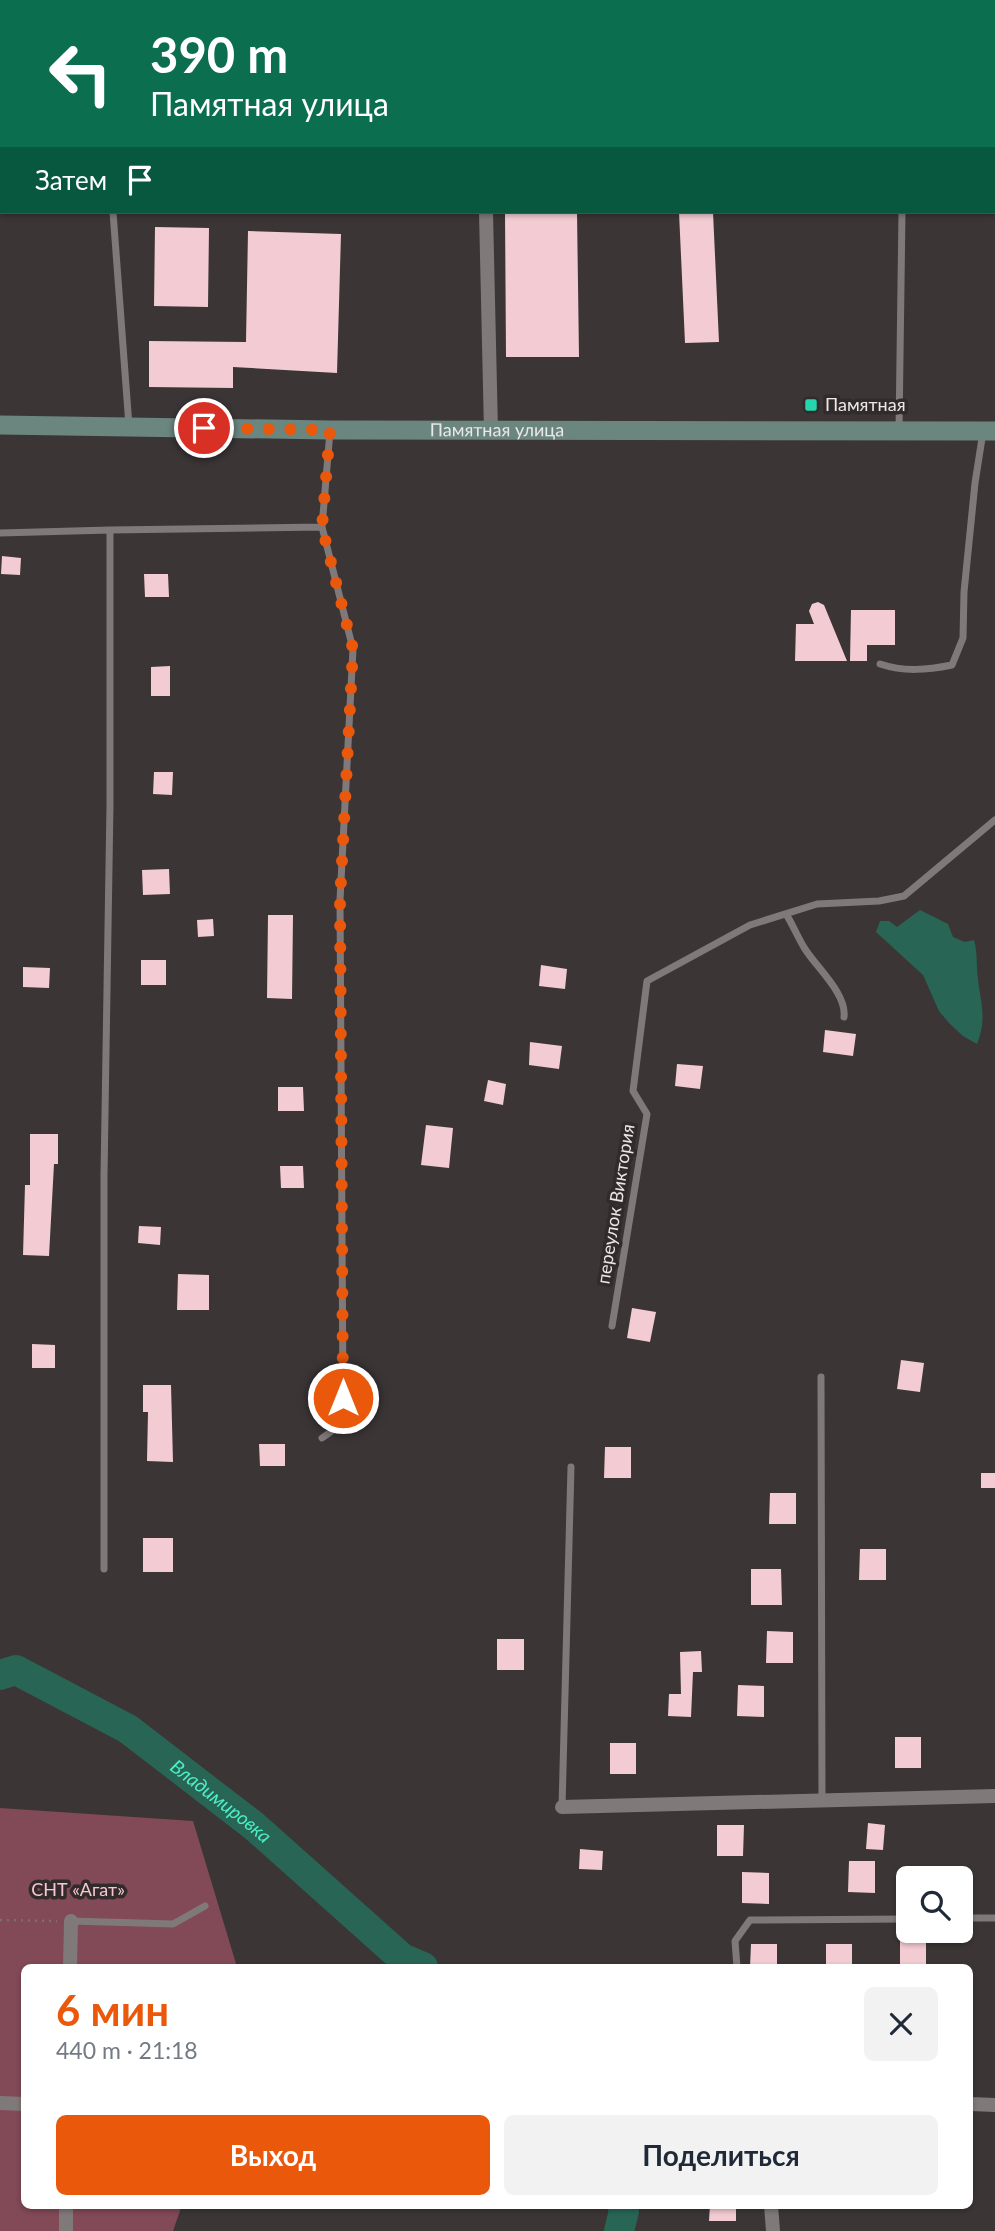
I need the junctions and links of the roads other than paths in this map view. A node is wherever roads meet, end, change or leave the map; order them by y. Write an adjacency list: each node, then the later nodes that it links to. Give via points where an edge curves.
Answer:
1 (113, 214): 5 (lane)
2 (486, 214): 8 (street)
3 (902, 214): 7 (lane)
4 (0, 425): 5 (street, Памятная улица)
5 (129, 426): 6 (street, Памятная улица)
6 (330, 430): 8 (street, Памятная улица); 10 (lane)
7 (899, 430): 8 (street, Памятная улица); 9 (street, Памятная улица)
8 (491, 431)
9 (989, 431): 13 (lane, via 975,483 963,638 952,665 926,670)
10 (322, 527): 11 (lane); 19 (lane, via 353,649 340,900 343,1398 332,1431)
11 (110, 530): 12 (lane); 21 (lane)
12 (0, 533)
13 (880, 663)
14 (995, 820): 15 (lane, переулок Виктория, via 904,896 817,904)
15 (786, 914): 16 (lane, via 845,1007); 17 (lane, переулок Виктория, via 750,925 647,981 633,1091 647,1114)
16 (844, 1017)
17 (612, 1326)
18 (821, 1377): 23 (lane)
19 (321, 1438)
20 (571, 1468): 24 (lane)
21 (104, 1569)
22 (995, 1796): 23 (street)
23 (822, 1800): 24 (street)
24 (562, 1807)
25 (205, 1906): 29 (lane, via 173,1924)
26 (973, 1918): 27 (lane)
27 (995, 1918)
28 (896, 1919): 31 (lane, via 750,1920 735,1941)
29 (71, 1921): 30 (street)
30 (70, 1964)
31 (737, 1964)
32 (0, 2103): 33 (street)
33 (21, 2104)
34 (973, 2104): 35 (street)
35 (995, 2105)
36 (66, 2209): 38 (street)
37 (771, 2209): 39 (street)
38 (66, 2231)
39 (774, 2231)

